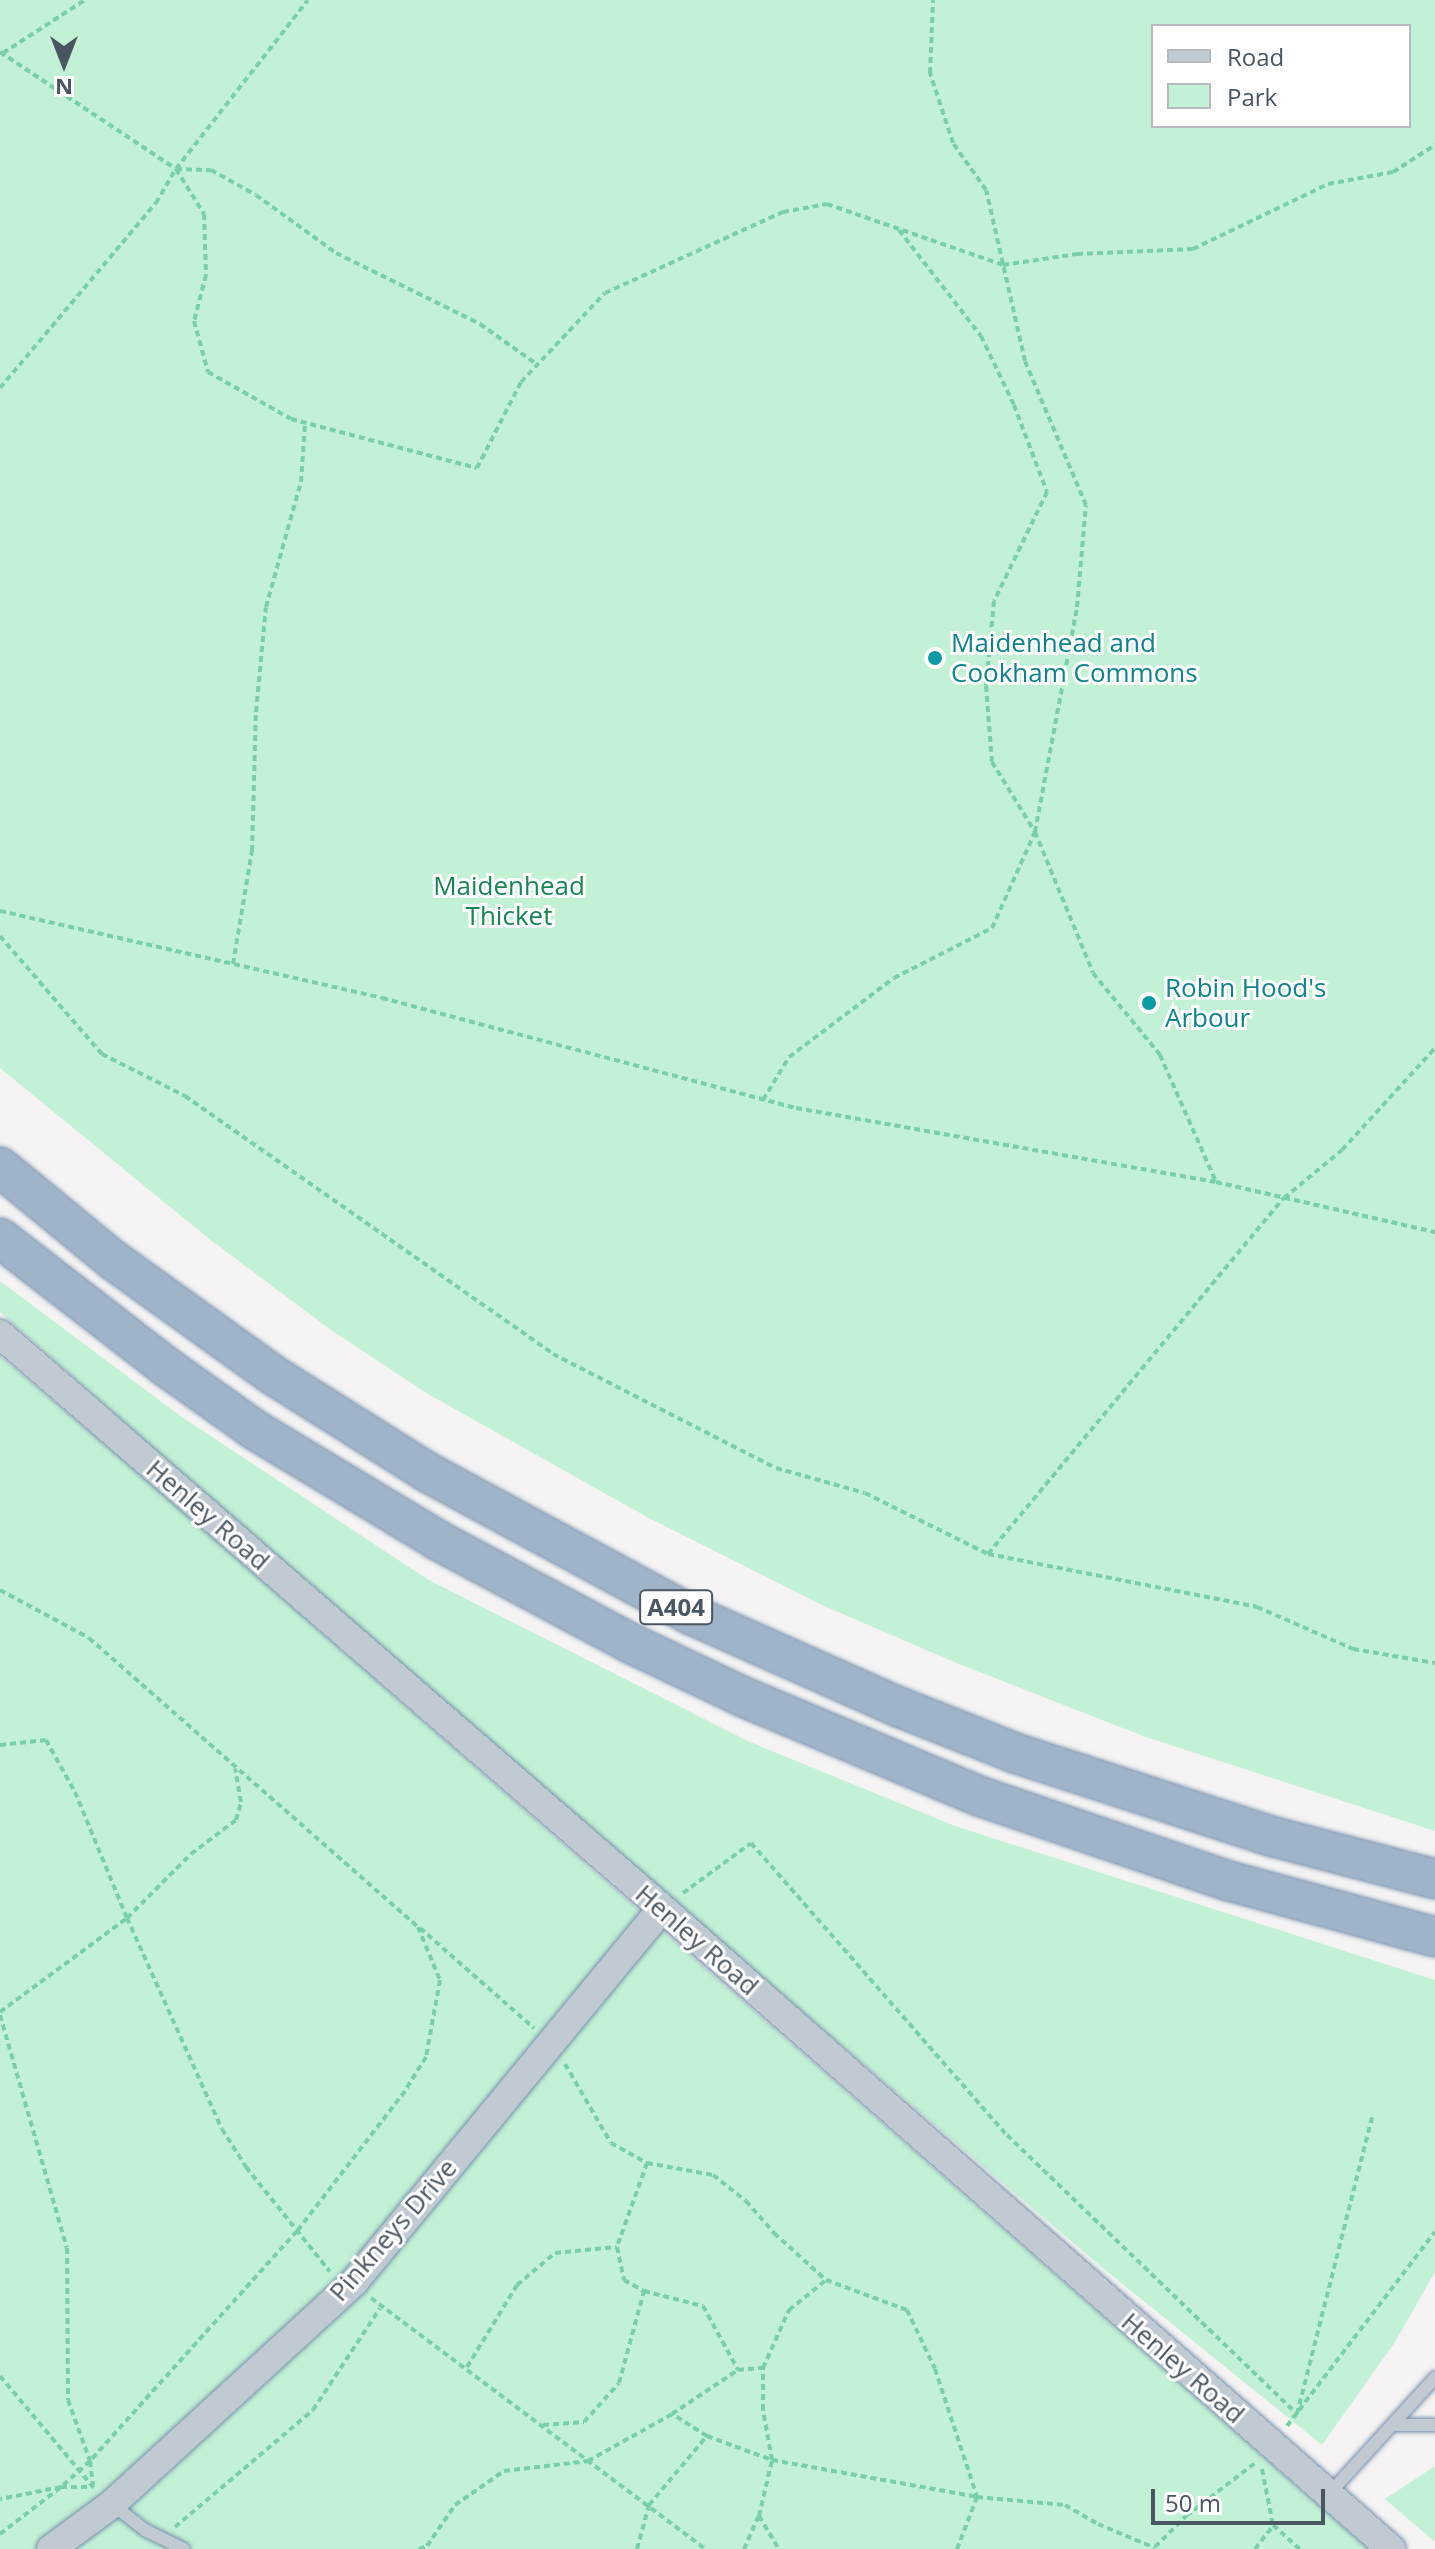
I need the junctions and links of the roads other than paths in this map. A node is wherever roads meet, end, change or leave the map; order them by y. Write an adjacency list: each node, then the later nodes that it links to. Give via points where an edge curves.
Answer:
1 (0, 1167): 4 (highway, A404, via 113,1260 273,1375 427,1472 692,1615 1015,1753 1274,1837)
2 (0, 1238): 6 (highway, A404, via 255,1430 437,1540 630,1643 979,1796 1229,1881)
3 (0, 1334): 5 (street, Henley Road)
4 (1435, 1879)
5 (662, 1908): 10 (street, Henley Road); 11 (street, Pinkneys Drive, via 354,2282)
6 (1435, 1937)
7 (1435, 2378): 8 (lane)
8 (1392, 2425): 9 (lane); 10 (lane)
9 (1435, 2425)
10 (1328, 2495): 14 (street, Henley Road)
11 (103, 2496): 12 (street, Pinkneys Drive); 13 (lane)
12 (51, 2549)
13 (184, 2549)
14 (1391, 2549)

